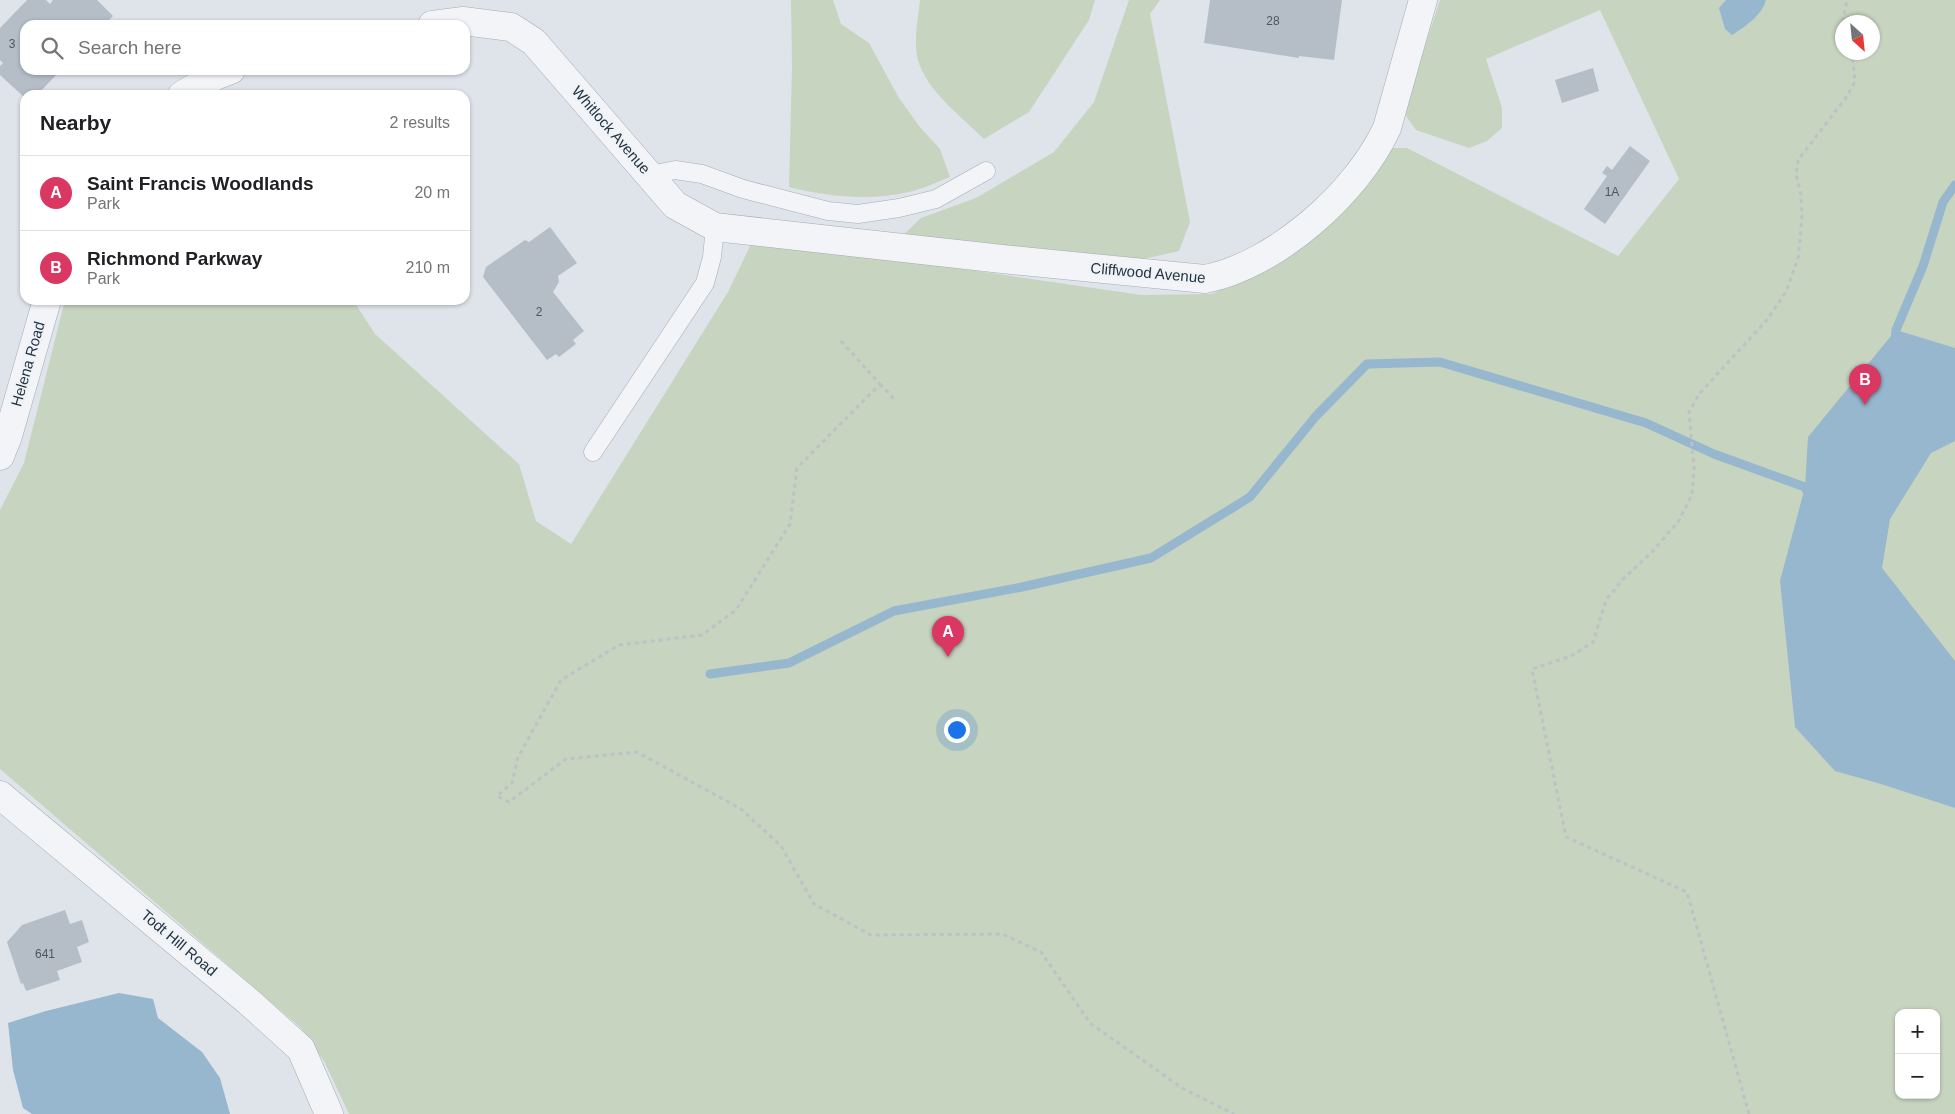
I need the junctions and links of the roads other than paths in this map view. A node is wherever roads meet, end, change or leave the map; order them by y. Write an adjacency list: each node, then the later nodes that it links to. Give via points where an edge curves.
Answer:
1 (1423, 0): 7 (street, Cliffwood Avenue, via 1387,128 1378,146 1329,208 1284,243 1225,276 1204,280)
2 (470, 22): 6 (street, Whitlock Avenue, via 511,27 534,42)
3 (218, 75): 4 (street)
4 (191, 90)
5 (986, 171): 6 (lane, via 936,199 858,214 828,211 702,174 675,170)
6 (650, 175): 7 (street, Whitlock Avenue, via 675,205)
7 (715, 227): 9 (lane, via 705,283)
8 (46, 305): 10 (street, Helena Road)
9 (593, 452)
10 (0, 456)
11 (0, 795): 12 (street, Todt Hill Road, via 301,1049)
12 (328, 1114)

